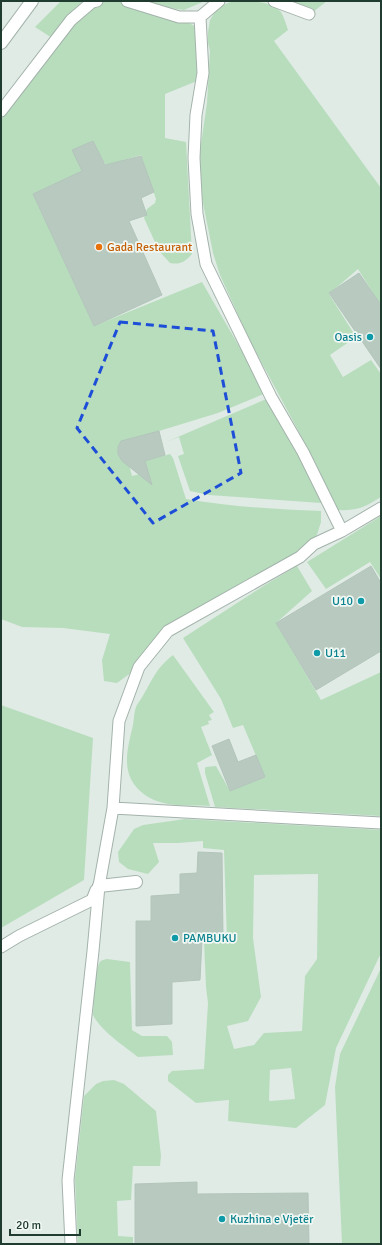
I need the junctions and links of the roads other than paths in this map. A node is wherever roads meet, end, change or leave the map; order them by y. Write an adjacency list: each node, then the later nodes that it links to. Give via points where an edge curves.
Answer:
1 (32, 1): 8 (street)
2 (97, 1): 9 (lane, via 92,2 71,20)
3 (127, 1): 7 (lane, via 179,17)
4 (219, 1): 7 (lane)
5 (274, 1): 6 (lane)
6 (309, 14)
7 (200, 17): 11 (lane, via 203,72 196,115 194,158 197,214 206,264 271,397 303,452)
8 (1, 42)
9 (1, 111)
10 (381, 508): 11 (lane)
11 (342, 531): 12 (lane, via 314,544 300,557 168,631 139,667 119,721)
12 (113, 808): 13 (lane); 15 (lane)
13 (381, 823)
14 (136, 882): 15 (street)
15 (99, 886): 16 (lane, via 92,900); 17 (lane, via 68,1180)
16 (1, 947)
17 (71, 1244)

